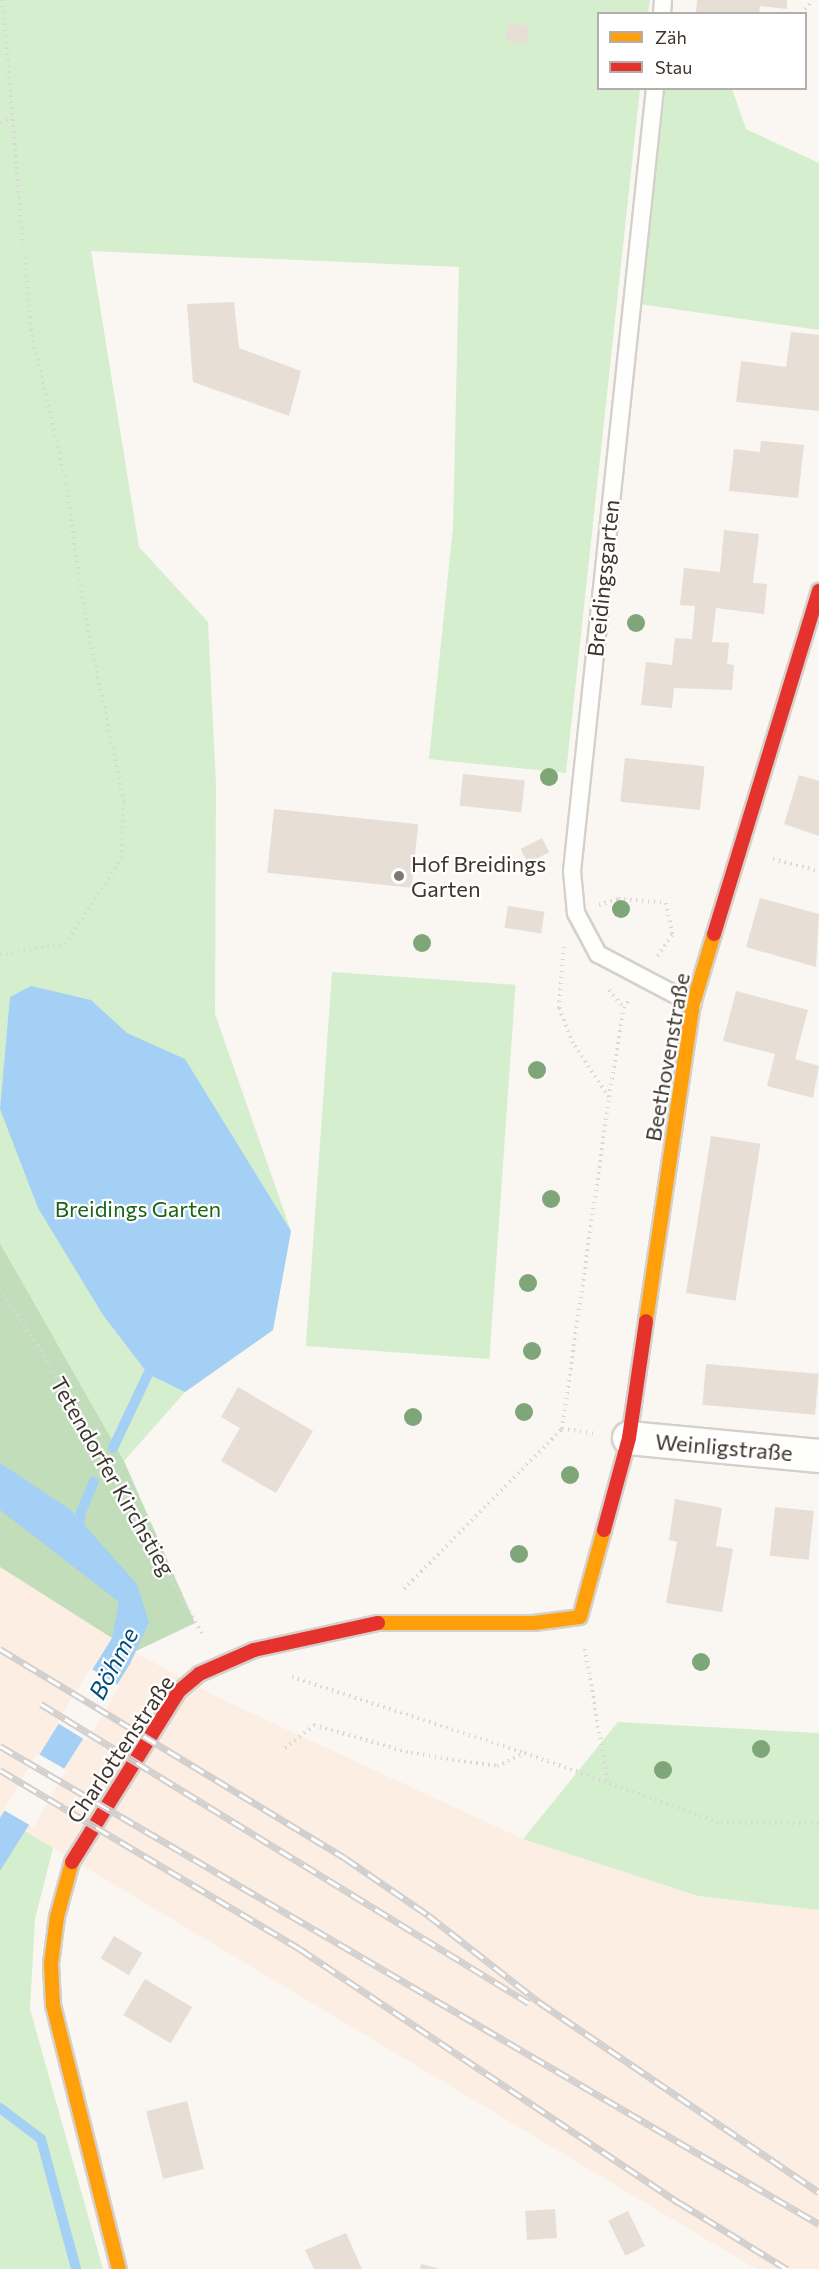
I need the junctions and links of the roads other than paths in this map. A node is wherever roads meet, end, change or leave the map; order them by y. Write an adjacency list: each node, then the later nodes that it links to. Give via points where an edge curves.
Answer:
1 (654, 90): 3 (lane, Breidingsgarten, via 572,871 576,913 597,954)
2 (819, 591): 3 (street, Beethovenstraße)
3 (693, 1004): 4 (street, Beethovenstraße)
4 (629, 1438): 5 (street, Weinligstraße); 6 (street, Charlottenstraße, via 580,1617 534,1623 370,1623 255,1650 199,1674 179,1691 74,1856 57,1917 51,1965 53,2005)
5 (819, 1456)
6 (119, 2269)

